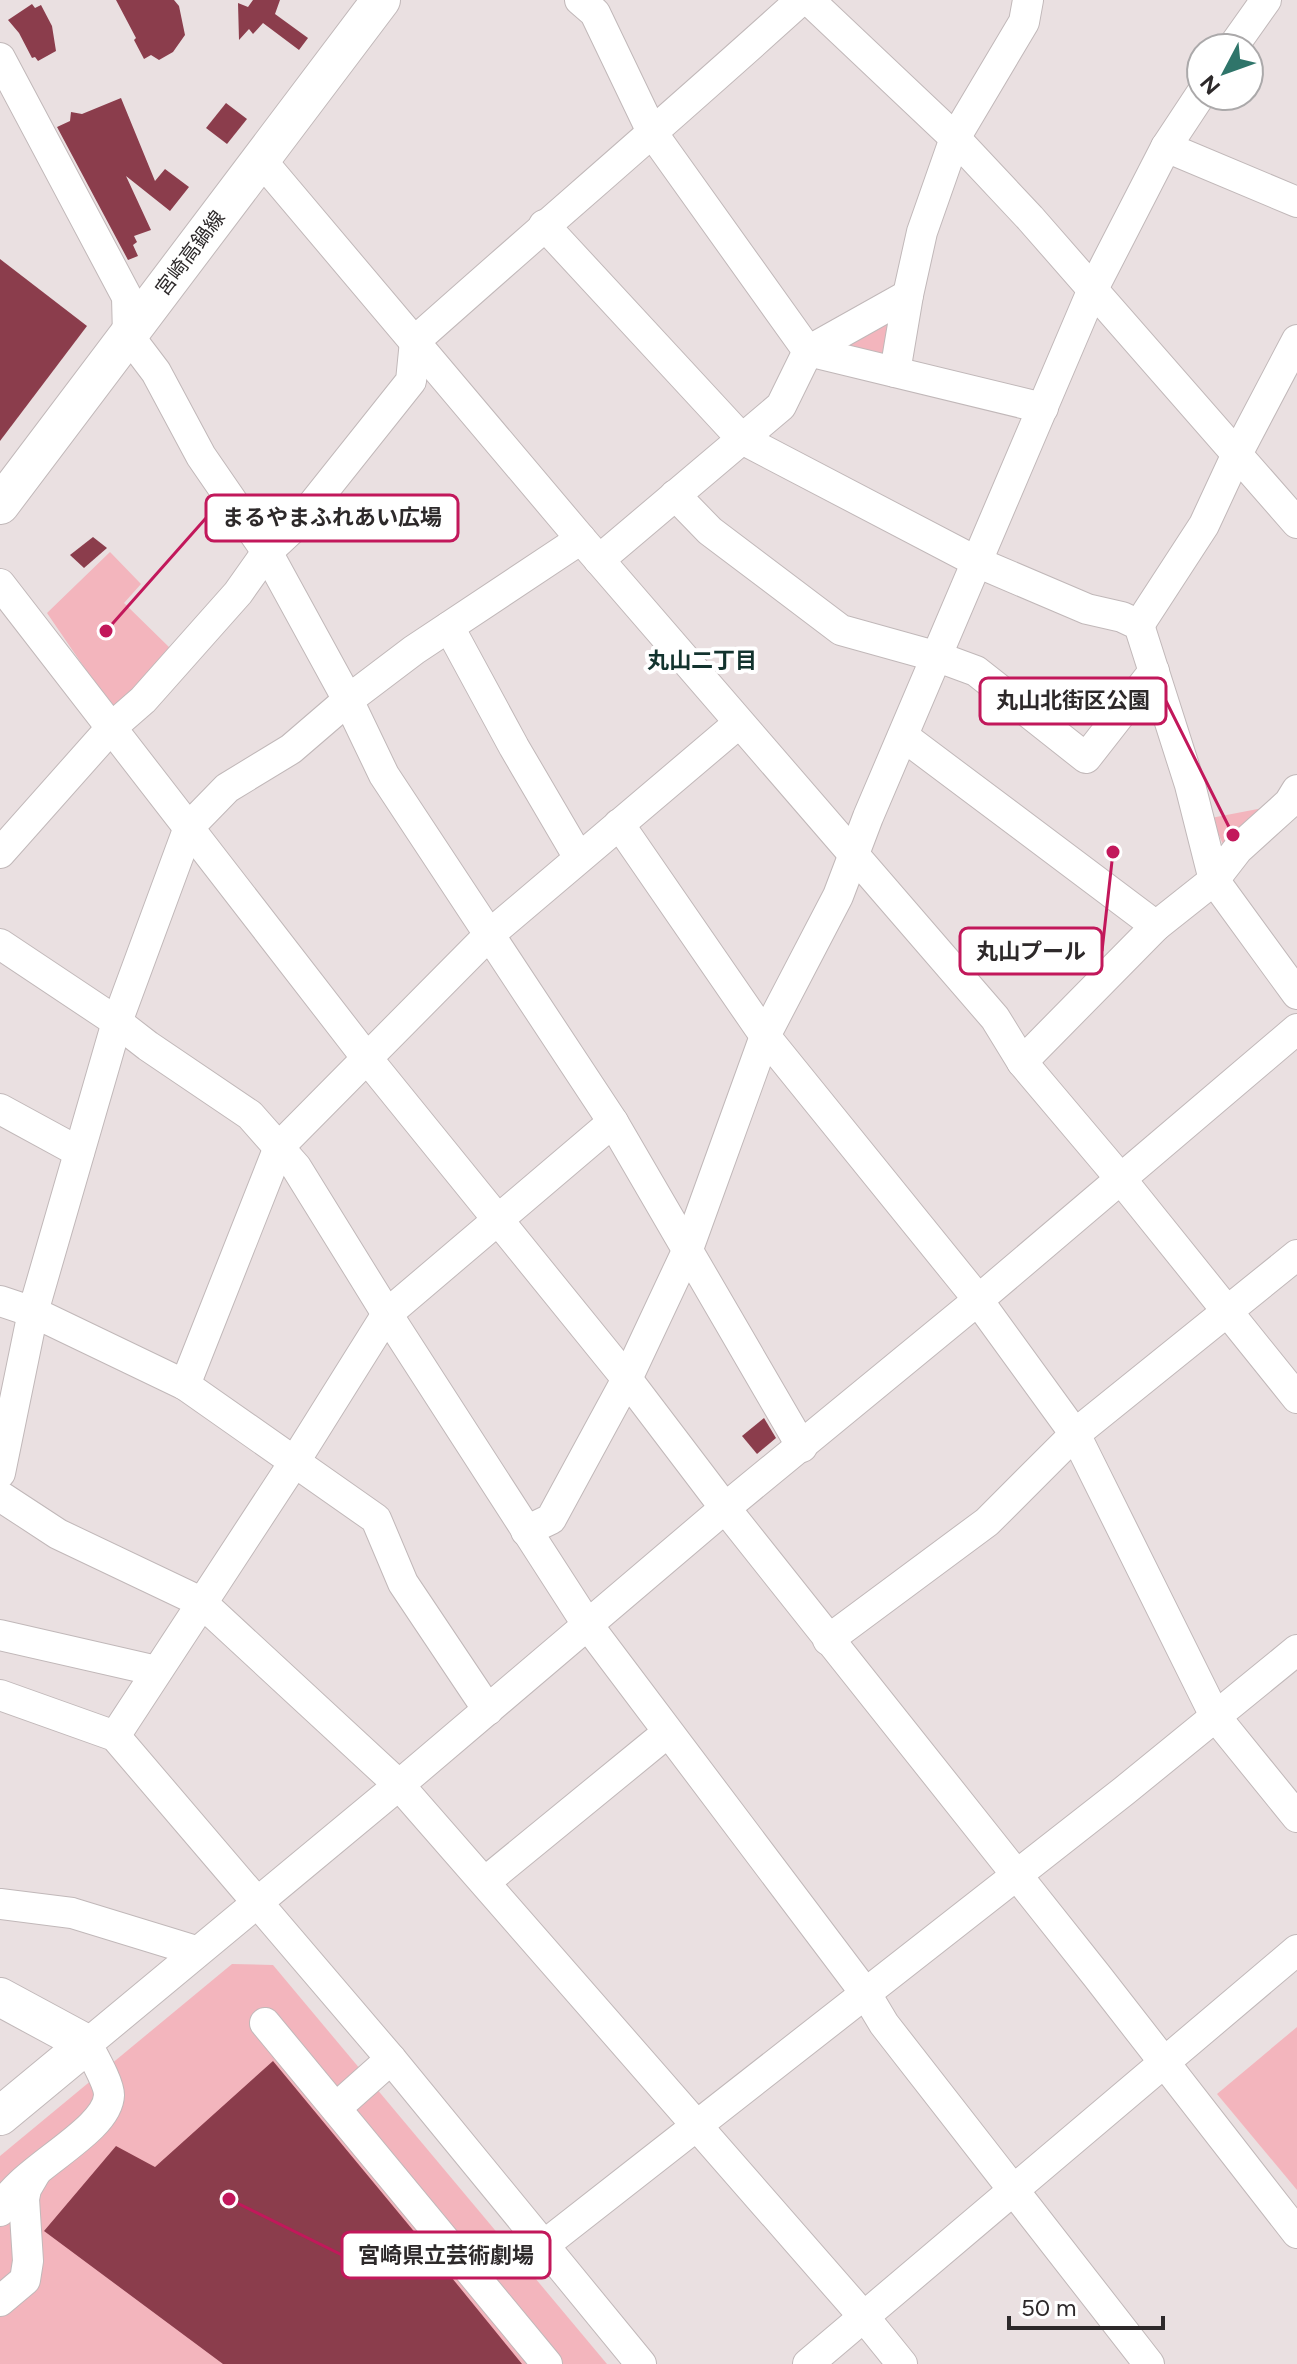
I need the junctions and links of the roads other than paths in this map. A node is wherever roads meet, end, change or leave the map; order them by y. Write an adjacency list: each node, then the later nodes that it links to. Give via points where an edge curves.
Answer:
1 (381, 0): 13 (main road, 宮崎高鍋線)
2 (580, 0): 10 (street, via 595,13)
3 (801, 0): 10 (street)
4 (809, 0): 11 (street)
5 (1028, 0): 11 (street, via 1024,22)
6 (1266, 0): 7 (street)
7 (1243, 32)
8 (0, 58): 18 (street, via 127,297)
9 (1189, 112): 12 (street)
10 (653, 134): 15 (street); 21 (street)
11 (955, 138): 16 (street); 17 (street, via 922,232)
12 (1166, 147): 14 (street); 16 (street)
13 (261, 160): 18 (main road, 宮崎高鍋線); 20 (street)
14 (1297, 202)
15 (544, 225): 20 (street); 24 (street)
16 (1093, 289): 23 (street); 25 (street)
17 (908, 295): 21 (street); 22 (street)
18 (128, 335): 27 (main road, 宮崎高鍋線); 30 (street)
19 (1297, 340): 25 (street)
20 (415, 341): 29 (street); 30 (street, via 411,381 298,523)
21 (808, 351): 22 (street); 24 (street, via 781,406)
22 (895, 372): 23 (street)
23 (1043, 408): 31 (street)
24 (742, 439): 26 (street); 31 (street)
25 (1236, 456): 28 (street); 33 (street, via 1204,525)
26 (675, 495): 29 (street); 35 (street, via 710,531 841,630)
27 (0, 505)
28 (1297, 523)
29 (590, 550): 34 (street); 38 (street)
30 (267, 552): 37 (street); 39 (street, via 238,593 143,700)
31 (979, 563): 33 (street); 35 (street)
32 (0, 584): 39 (street)
33 (1139, 625): 36 (street)
34 (449, 627): 37 (street); 46 (street)
35 (938, 657): 36 (street, via 976,671 1086,758); 40 (street)
36 (1154, 671): 47 (street)
37 (348, 700): 43 (street, via 291,749 227,788); 49 (street, via 384,775)
38 (739, 723): 42 (street); 45 (street)
39 (112, 727): 43 (street); 44 (street)
40 (903, 736): 45 (street); 48 (street)
41 (1297, 790): 47 (street)
42 (619, 824): 46 (street); 54 (street)
43 (189, 827): 52 (street); 55 (street)
44 (0, 853)
45 (855, 857): 54 (street); 56 (street, via 995,1018)
46 (579, 858): 49 (street)
47 (1214, 880): 48 (street); 51 (street)
48 (1156, 926): 56 (street)
49 (489, 935): 55 (street); 58 (street)
50 (0, 944): 52 (street)
51 (1297, 994)
52 (117, 1022): 59 (street, via 250,1115); 60 (street)
53 (1297, 1029): 61 (street)
54 (765, 1036): 63 (street); 66 (street)
55 (366, 1057): 59 (street); 62 (street)
56 (1022, 1062): 61 (street)
57 (0, 1109): 60 (street)
58 (613, 1122): 62 (street); 63 (street)
59 (279, 1147): 69 (street); 71 (street)
60 (79, 1152): 68 (street)
61 (1120, 1178): 66 (street); 67 (street)
62 (498, 1219): 69 (street); 70 (street)
63 (688, 1249): 70 (street); 74 (street)
64 (1297, 1255): 67 (street)
65 (0, 1301): 68 (street)
66 (977, 1301): 73 (street); 74 (street)
67 (1227, 1311): 72 (street); 73 (street)
68 (33, 1312): 71 (street); 76 (street)
69 (387, 1314): 75 (street); 79 (street)
70 (627, 1379): 78 (street); 79 (street, via 551,1519)
71 (185, 1385): 75 (street)
72 (1297, 1398)
73 (1075, 1434): 83 (street, via 987,1522); 88 (street)
74 (802, 1447): 78 (street)
75 (295, 1461): 80 (street); 87 (street, via 376,1519 403,1583)
76 (0, 1473)
77 (0, 1496): 80 (street, via 58,1534)
78 (725, 1508): 81 (street); 83 (street)
79 (526, 1531): 81 (street)
80 (201, 1602): 85 (street); 91 (street)
81 (587, 1624): 87 (street); 89 (street)
82 (0, 1635): 85 (street)
83 (828, 1640): 93 (street)
84 (1297, 1650): 88 (street)
85 (157, 1671): 90 (street)
86 (0, 1695): 90 (street)
87 (488, 1710): 91 (street)
88 (1215, 1716): 92 (street); 93 (street)
89 (667, 1733): 94 (street); 99 (street)
90 (115, 1736): 95 (street)
91 (399, 1785): 94 (street); 95 (street)
92 (1297, 1817)
93 (1015, 1876): 99 (street); 104 (street)
94 (485, 1882): 107 (street)
95 (257, 1901): 98 (street); 103 (street)
96 (0, 1904): 98 (street, via 72,1913)
97 (1297, 1950): 104 (street)
98 (196, 1951): 102 (street)
99 (866, 1994): 107 (street); 109 (street)
100 (0, 1997): 102 (main road)
101 (265, 2023): 105 (street)
102 (87, 2044): 106 (main road); 108 (street, via 109,2093 107,2105 96,2122)
103 (391, 2059): 105 (street); 112 (street)
104 (1164, 2062): 109 (street); 111 (street)
105 (336, 2108): 115 (street)
106 (0, 2116)
107 (694, 2126): 112 (street); 114 (street)
108 (36, 2172): 110 (street, via 10,2192); 113 (street, via 24,2199 25,2280)
109 (1013, 2188): 114 (street); 119 (street)
110 (0, 2211)
111 (1297, 2233)
112 (543, 2246): 116 (street)
113 (0, 2301)
114 (864, 2317): 117 (street); 118 (street)
115 (547, 2364)
116 (641, 2364)
117 (808, 2364)
118 (902, 2364)
119 (1149, 2364)

